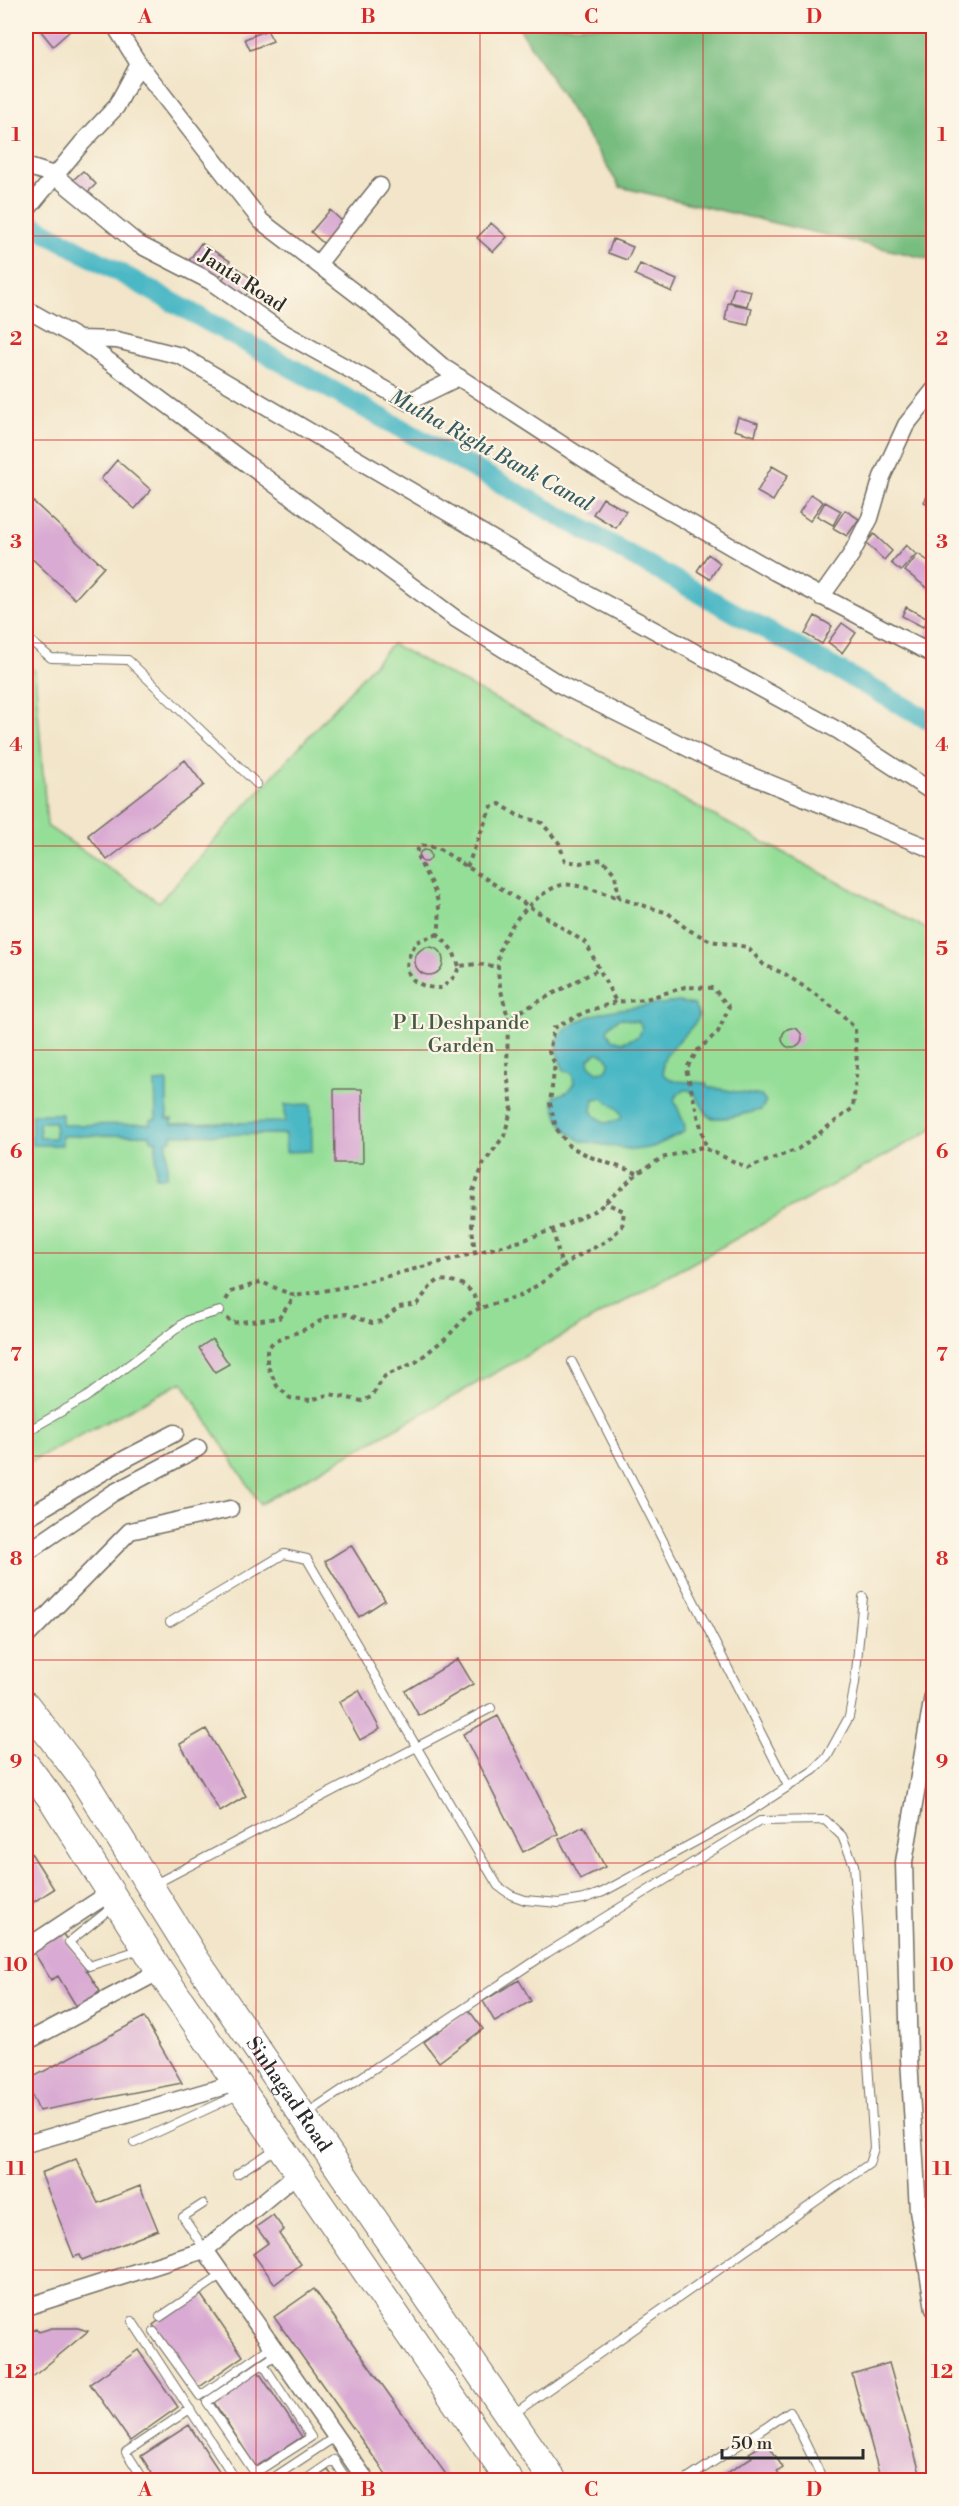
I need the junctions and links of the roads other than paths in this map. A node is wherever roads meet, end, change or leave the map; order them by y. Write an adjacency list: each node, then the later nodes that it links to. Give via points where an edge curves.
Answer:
1 (115, 26): 2 (street)
2 (139, 64): 4 (street, via 116,107); 7 (street, via 261,221)
3 (26, 166): 4 (street)
4 (49, 182): 6 (street); 10 (street, Janta Road, via 138,244 210,281 284,333 408,402)
5 (380, 186): 7 (street)
6 (26, 211)
7 (318, 264): 10 (street)
8 (26, 309): 9 (street)
9 (79, 339): 16 (street, via 117,340 181,356 566,582 839,731); 17 (street, via 456,619 561,685 712,760)
10 (459, 377): 12 (street, via 621,483)
11 (933, 390): 12 (street, via 906,424 882,477 870,518 851,555)
12 (821, 597): 14 (street)
13 (26, 637): 15 (lane, via 51,658 128,660)
14 (933, 655)
15 (257, 784)
16 (933, 793)
17 (933, 850)
18 (220, 1311): 20 (lane, via 188,1320 85,1398)
19 (573, 1362): 35 (lane)
20 (26, 1432)
21 (175, 1433): 24 (street)
22 (198, 1448): 25 (street, via 113,1493)
23 (230, 1509): 28 (street, via 130,1531)
24 (26, 1518)
25 (26, 1553)
26 (862, 1597): 35 (lane, via 849,1717 827,1757)
27 (170, 1622): 33 (lane, via 284,1554 307,1559)
28 (26, 1637)
29 (933, 1690): 32 (street)
30 (26, 1705): 36 (main road, Sinhagad Road, via 83,1779)
31 (491, 1708): 33 (lane)
32 (930, 1742): 53 (street, via 904,1862 904,1908 918,2210)
33 (417, 1748): 35 (lane, via 490,1877 511,1895 525,1900 559,1903 603,1892 741,1817); 36 (lane)
34 (26, 1765): 37 (main road, Sinhagad Road)
35 (788, 1786)
36 (150, 1887): 43 (main road, Sinhagad Road)
37 (114, 1897): 38 (main road, Sinhagad Road); 38 (lane, via 69,1941 89,1966); 39 (street)
38 (145, 1947): 40 (main road, Sinhagad Road)
39 (26, 1948)
40 (160, 1971): 41 (street); 42 (main road, Sinhagad Road)
41 (26, 2042)
42 (240, 2088): 44 (lane); 45 (street); 46 (main road, Sinhagad Road)
43 (303, 2116): 59 (main road, Sinhagad Road); 59 (lane, via 547,1953 760,1821 825,1820 842,1836 854,1865 874,2148 869,2164)
44 (134, 2143)
45 (26, 2144)
46 (280, 2146): 47 (main road, Sinhagad Road); 48 (lane)
47 (298, 2173): 50 (street); 71 (main road, Sinhagad Road)
48 (237, 2174)
49 (203, 2205): 50 (lane, via 183,2217)
50 (205, 2250): 51 (street); 52 (street)
51 (222, 2275): 54 (lane); 57 (street)
52 (26, 2307)
53 (933, 2309)
54 (160, 2317)
55 (132, 2321): 58 (lane)
56 (153, 2332): 57 (lane, via 200,2396)
57 (271, 2355): 60 (street); 62 (lane, via 311,2437); 62 (lane, via 207,2402 255,2473)
58 (190, 2409): 65 (lane, via 126,2452); 66 (lane)
59 (509, 2417): 64 (main road, Sinhagad Road)
60 (335, 2437): 61 (street); 63 (lane)
61 (340, 2456): 68 (lane); 69 (lane); 70 (street)
62 (274, 2461): 63 (lane)
63 (282, 2473): 67 (lane)
64 (543, 2477)
65 (144, 2481)
66 (236, 2481)
67 (270, 2481)
68 (306, 2481)
69 (347, 2481)
70 (366, 2481)
71 (509, 2481)
72 (686, 2481): 73 (lane, via 790,2411)
73 (823, 2481)

